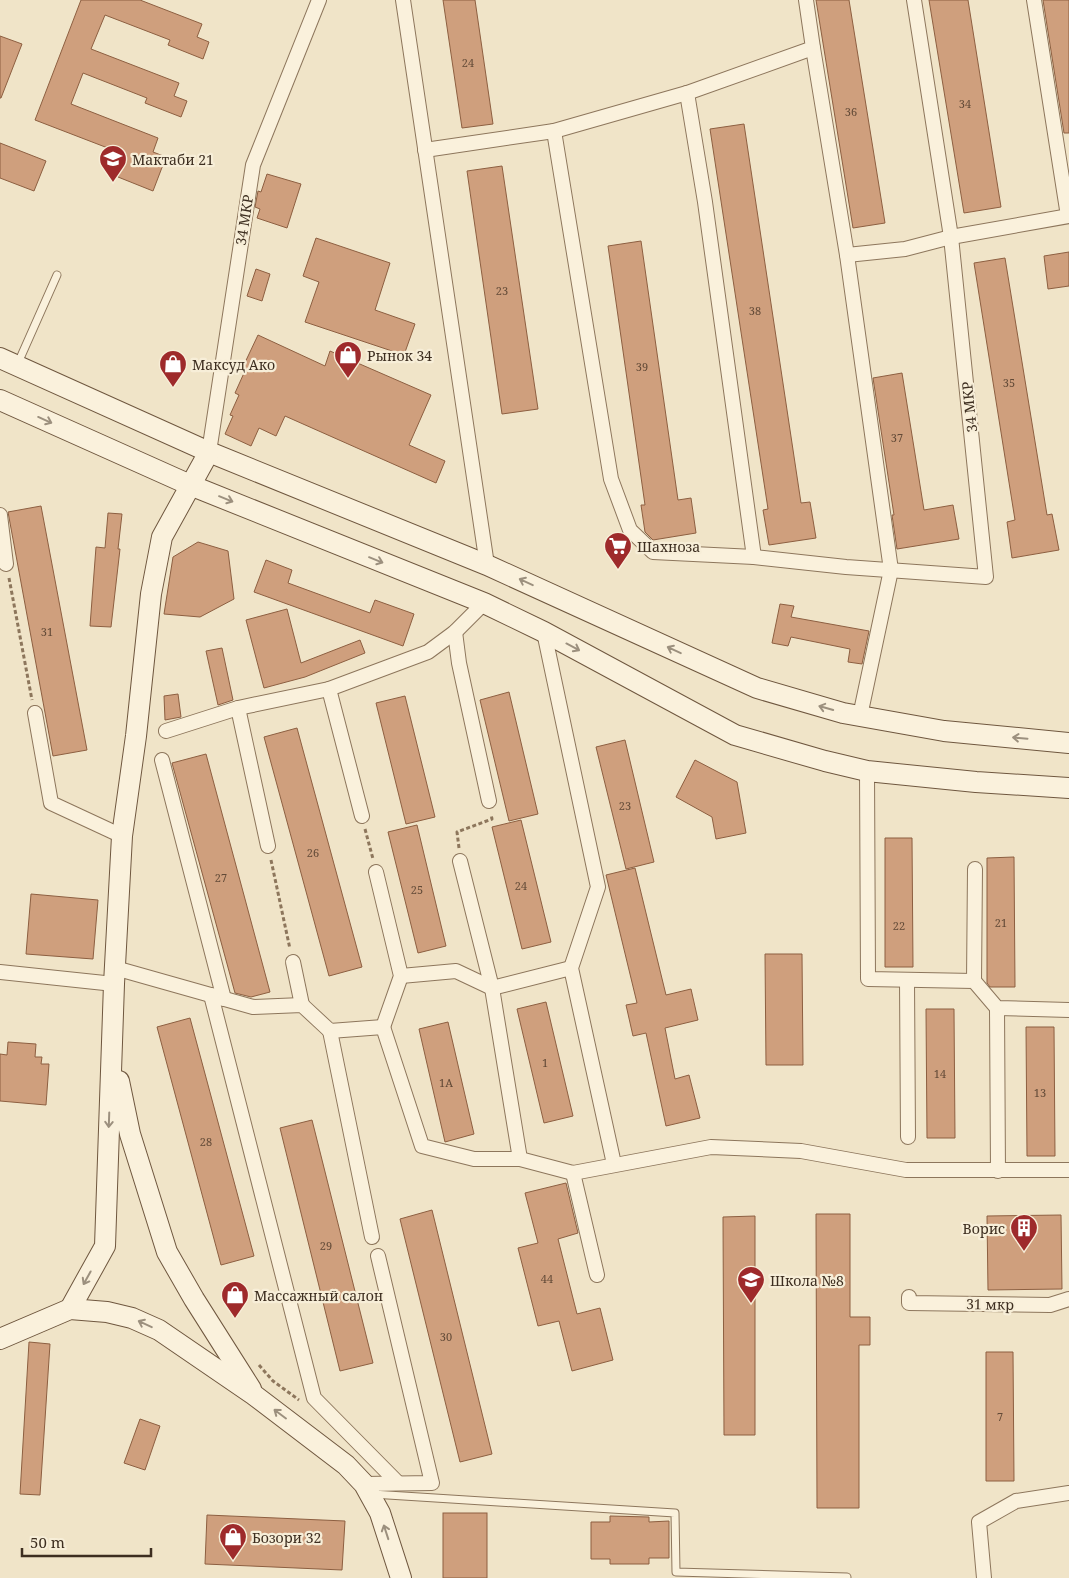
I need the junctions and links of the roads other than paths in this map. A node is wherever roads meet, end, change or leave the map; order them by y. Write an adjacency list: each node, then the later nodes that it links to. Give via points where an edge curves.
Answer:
1 (319, 0): 16 (street, 34 МКР, via 253,165)
2 (403, 0): 9 (street)
3 (806, 0): 6 (street)
4 (914, 0): 11 (street, 34 МКР)
5 (1034, 0): 10 (street)
6 (813, 48): 7 (street); 12 (street)
7 (687, 93): 8 (street); 19 (street)
8 (554, 131): 9 (street); 19 (street, via 611,479 630,530 653,552)
9 (425, 150): 21 (street)
10 (1069, 216): 11 (street)
11 (951, 237): 12 (street, via 905,249); 22 (street, 34 МКР, via 986,577)
12 (847, 255): 22 (street)
13 (57, 275): 14 (lane)
14 (8, 362): 16 (main road)
15 (0, 400): 17 (main road, one-way to 17)
16 (209, 452): 17 (main road); 21 (main road)
17 (190, 485): 23 (main road, one-way to 23); 37 (main road, via 162,537)
18 (0, 515): 20 (street)
19 (754, 557): 22 (street)
20 (6, 564)
21 (487, 565): 29 (main road, one-way to 21, via 757,688)
22 (891, 570): 29 (street)
23 (484, 603): 24 (street); 25 (main road)
24 (455, 632): 26 (street, via 428,652); 35 (street)
25 (544, 632): 33 (main road, one-way to 33, via 735,735); 43 (street, via 598,887)
26 (329, 689): 27 (street); 36 (street)
27 (238, 708): 30 (street); 38 (street)
28 (35, 713): 37 (street, via 52,804)
29 (860, 716): 31 (main road, one-way to 29, via 944,731)
30 (166, 731)
31 (1069, 742)
32 (162, 760): 51 (street)
33 (867, 771): 34 (main road); 47 (street, via 868,980)
34 (1069, 788)
35 (489, 801)
36 (362, 816)
37 (122, 836): 45 (main road)
38 (268, 846)
39 (460, 861): 49 (street)
40 (975, 869): 48 (street)
41 (376, 872): 46 (street)
42 (293, 962): 52 (street)
43 (571, 968): 49 (street); 59 (street)
44 (0, 972): 45 (street)
45 (114, 976): 50 (street); 68 (main road, one-way to 68, via 105,1246); 70 (main road, via 119,1088 167,1252)
46 (401, 976): 49 (street, via 456,971); 55 (street)
47 (907, 981): 48 (street); 57 (street)
48 (974, 981): 53 (street)
49 (492, 988): 58 (street)
50 (211, 995): 51 (street); 71 (street, via 314,1398)
51 (224, 999): 52 (street, via 254,1007)
52 (302, 1005): 56 (street)
53 (997, 1008): 54 (street); 60 (street)
54 (1069, 1010)
55 (383, 1027): 56 (street); 58 (street, via 422,1146 474,1159)
56 (330, 1031): 63 (street)
57 (908, 1137)
58 (520, 1159): 62 (street)
59 (614, 1164): 60 (street, via 711,1147 801,1151 906,1170); 62 (street)
60 (998, 1170): 61 (street)
61 (1069, 1170)
62 (573, 1172): 65 (street)
63 (372, 1237)
64 (378, 1256): 71 (street, via 432,1483)
65 (597, 1275)
66 (1069, 1299): 67 (street, 31 мкр, via 1050,1305)
67 (909, 1300)
68 (70, 1309): 69 (main road); 70 (main road, one-way to 68, via 159,1330 132,1318 107,1312)
69 (0, 1339)
70 (254, 1395): 72 (main road, one-way to 70, via 346,1465)
71 (398, 1484): 72 (street)
72 (367, 1489): 74 (lane, via 675,1513 676,1572); 75 (main road, one-way to 72, via 380,1513)
73 (1069, 1493): 76 (street, via 1016,1501 979,1522)
74 (847, 1577)
75 (401, 1578)
76 (984, 1578)

